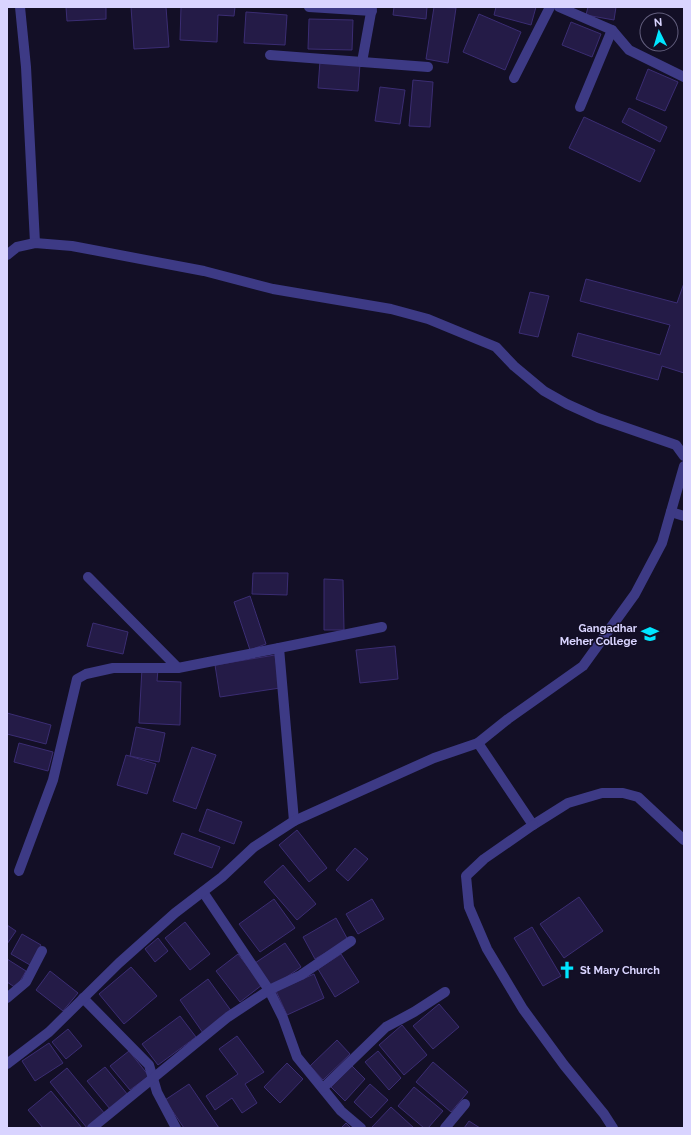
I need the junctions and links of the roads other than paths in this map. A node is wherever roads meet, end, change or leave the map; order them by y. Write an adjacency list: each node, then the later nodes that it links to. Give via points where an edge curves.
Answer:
1 (20, 7): 13 (street, via 26,67)
2 (309, 7): 5 (street)
3 (550, 7): 11 (street)
4 (560, 7): 6 (street)
5 (372, 9): 8 (street)
6 (612, 30): 10 (street, via 629,50); 12 (street)
7 (270, 55): 8 (street)
8 (362, 62): 9 (street)
9 (428, 67)
10 (684, 76)
11 (514, 78)
12 (580, 107)
13 (35, 243): 14 (street, via 17,247); 15 (street, via 72,246 204,271 273,289 391,309 428,319 496,347 544,391 567,404 598,418 676,445)
14 (7, 255)
15 (684, 456)
16 (684, 466): 17 (street)
17 (671, 512): 18 (street); 23 (street, via 662,543 635,594 583,666)
18 (684, 516)
19 (88, 577): 22 (street)
20 (382, 627): 21 (street)
21 (279, 648): 22 (street); 24 (street)
22 (178, 668): 27 (street, via 113,668 86,674 77,679 53,780)
23 (478, 743): 24 (street, via 434,758); 25 (street)
24 (294, 820): 28 (street, via 254,847)
25 (533, 825): 26 (street, via 568,803 602,793 623,793 638,797); 43 (street, via 484,859 466,876 469,907 487,949 523,1009)
26 (684, 840)
27 (19, 871)
28 (203, 892): 31 (street); 34 (street, via 174,913)
29 (351, 941): 31 (street, via 301,975)
30 (42, 951): 33 (street, via 26,982)
31 (269, 990): 36 (street, via 228,1017); 37 (street, via 283,1018 297,1057)
32 (445, 992): 37 (street, via 386,1027)
33 (7, 998)
34 (83, 998): 35 (street, via 49,1032); 36 (street, via 149,1065)
35 (7, 1064)
36 (153, 1078): 39 (street); 40 (street, via 157,1092)
37 (323, 1088): 41 (street, via 341,1111)
38 (465, 1104): 42 (street)
39 (92, 1128)
40 (176, 1128)
41 (361, 1128)
42 (445, 1128)
43 (613, 1128)

